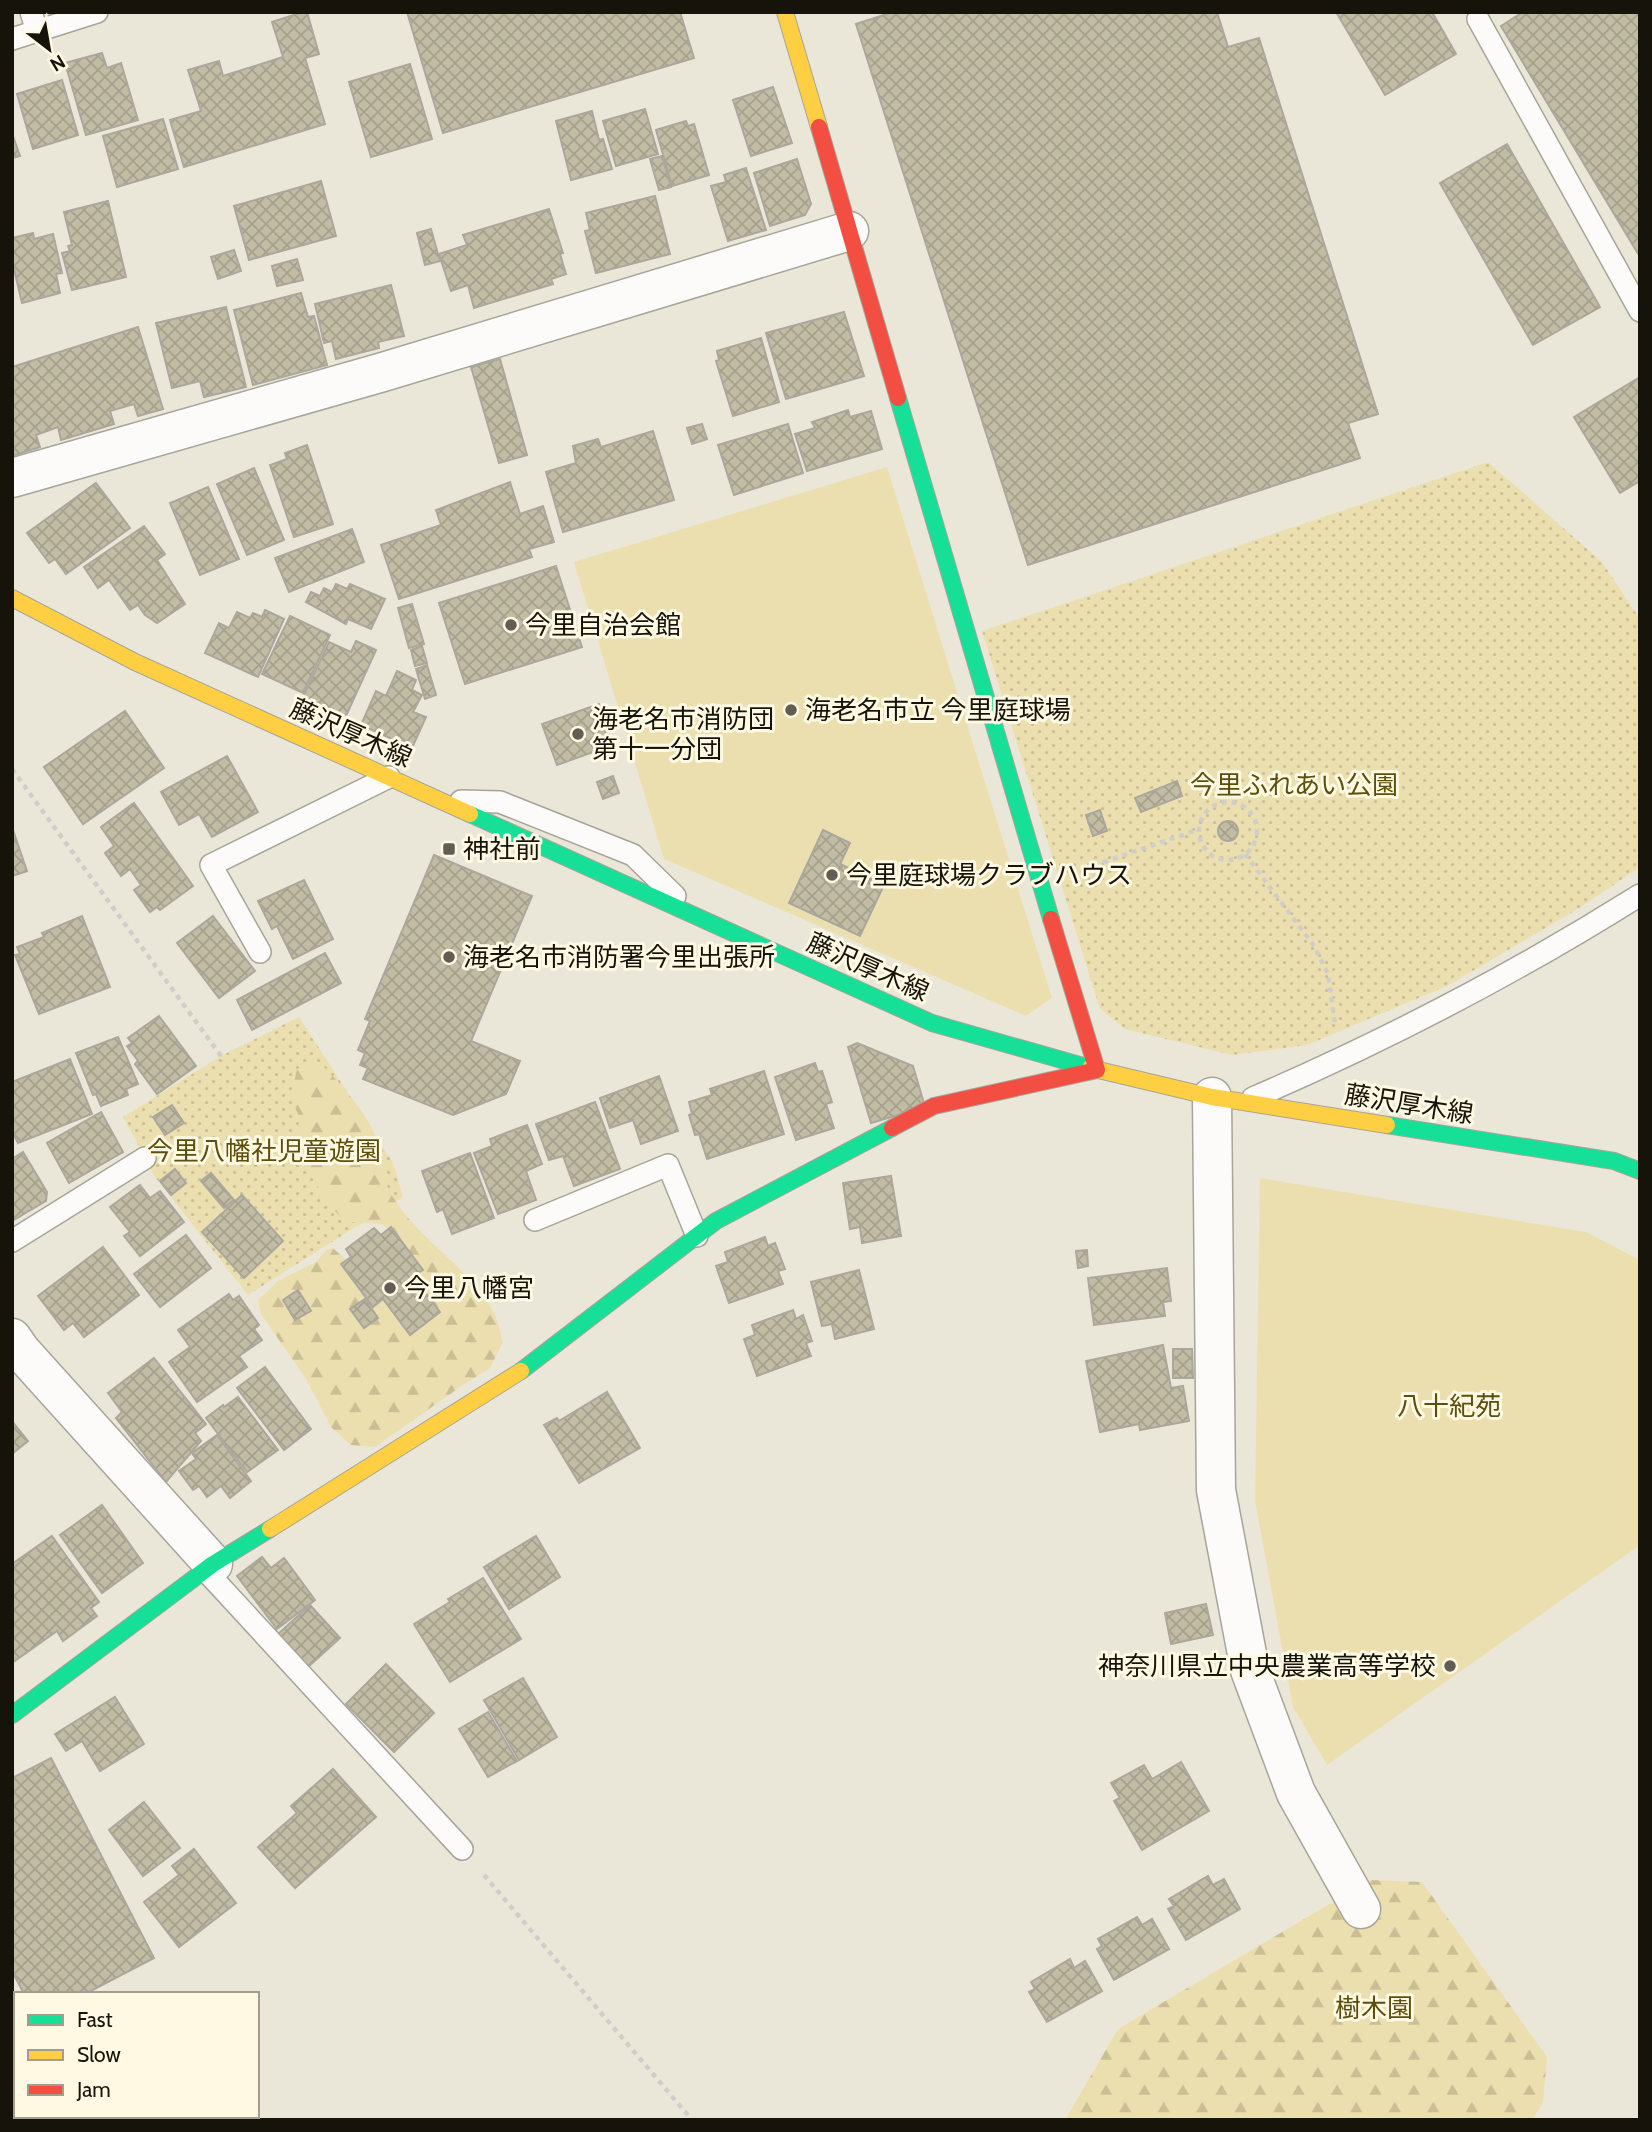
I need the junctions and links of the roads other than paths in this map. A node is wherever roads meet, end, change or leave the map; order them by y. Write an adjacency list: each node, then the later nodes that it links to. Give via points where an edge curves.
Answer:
1 (97, 12): 4 (lane)
2 (785, 12): 6 (street)
3 (1478, 19): 7 (lane)
4 (34, 22): 5 (lane)
5 (12, 38)
6 (849, 231): 8 (street); 15 (street)
7 (1640, 311)
8 (12, 478)
9 (12, 598): 10 (street, 藤沢厚木線, via 135,662)
10 (389, 777): 11 (street, 藤沢厚木線); 14 (lane, via 211,865)
11 (442, 801): 13 (street, 藤沢厚木線); 13 (lane, via 500,802 633,855)
12 (1640, 895): 16 (lane, via 1479,989 1341,1059)
13 (695, 916): 15 (street, 藤沢厚木線, via 932,1023)
14 (260, 952)
15 (1097, 1070): 16 (street, 藤沢厚木線); 20 (street, via 934,1106 716,1221)
16 (1228, 1099): 18 (street, 藤沢厚木線, via 1614,1161); 26 (street, via 1216,1490 1250,1670 1296,1793)
17 (145, 1158): 21 (lane)
18 (1640, 1171)
19 (535, 1220): 20 (lane, via 668,1166)
20 (697, 1236): 23 (street, via 520,1372)
21 (12, 1241)
22 (12, 1338): 23 (street)
23 (209, 1567): 24 (street); 25 (lane)
24 (12, 1715)
25 (462, 1849)
26 (1361, 1909)

